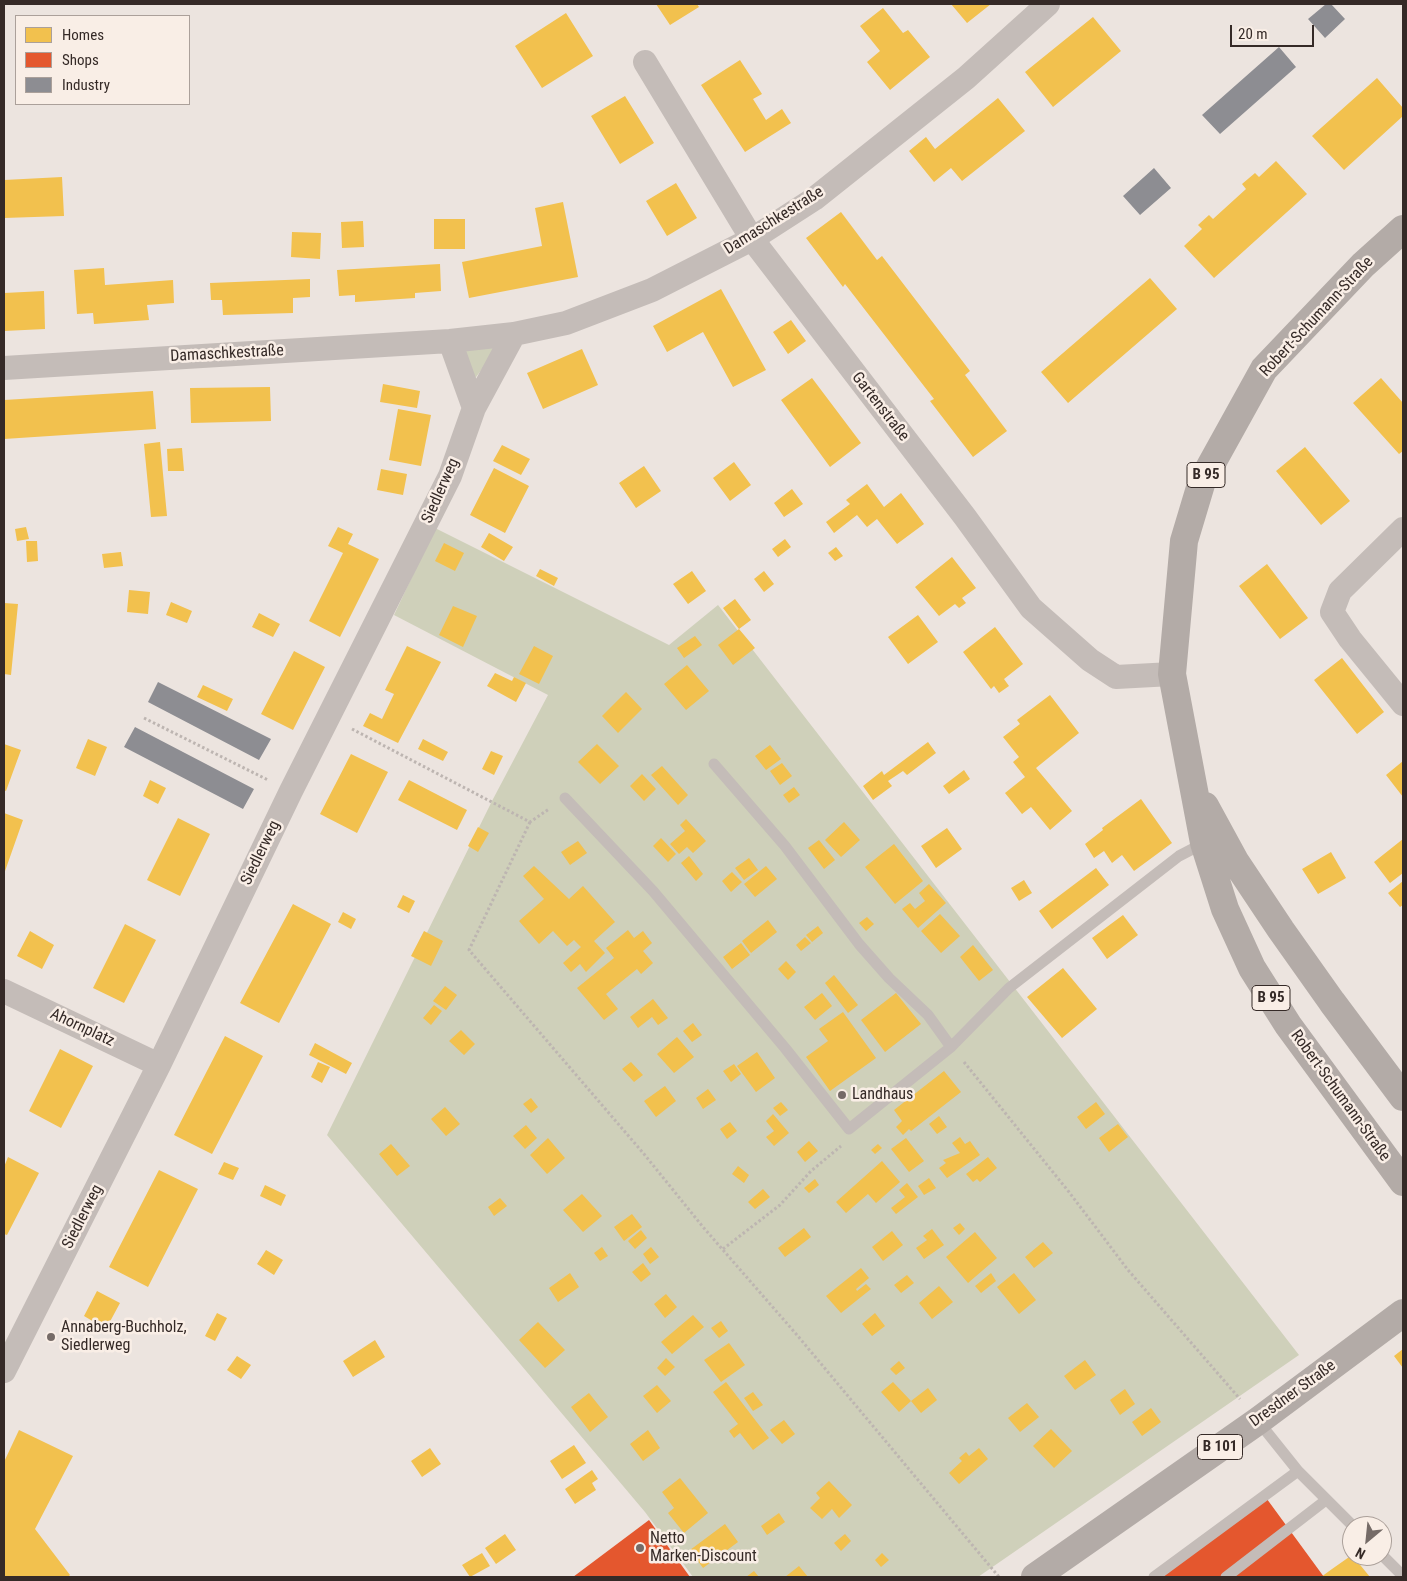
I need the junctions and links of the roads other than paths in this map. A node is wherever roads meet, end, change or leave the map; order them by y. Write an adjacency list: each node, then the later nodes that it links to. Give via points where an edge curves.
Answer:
1 (1048, 4): 4 (street, Damaschkestraße, via 966,78 814,199)
2 (645, 62): 4 (street, Gartenstraße)
3 (1403, 229): 10 (main road, Robert-Schumann-Straße / B 95, via 1363,265 1264,369 1202,481 1184,541)
4 (752, 238): 5 (street, Damaschkestraße, via 652,290 566,324); 10 (street, Gartenstraße, via 1031,608 1090,660 1116,677)
5 (514, 334): 6 (street, Damaschkestraße); 8 (street, Siedlerweg)
6 (450, 341): 7 (street, Damaschkestraße); 8 (street)
7 (4, 368)
8 (474, 408): 18 (street, Siedlerweg, via 450,476 291,792)
9 (1403, 529): 11 (street, via 1340,591 1332,612)
10 (1172, 674): 13 (main road, Robert-Schumann-Straße / B 95)
11 (1403, 704)
12 (714, 764): 17 (lane, via 785,846 859,944 928,1015)
13 (1194, 787): 15 (main road, Robert-Schumann-Straße / B 95); 19 (main road, Robert-Schumann-Straße / B 95, via 1236,861 1281,930)
14 (565, 798): 17 (lane, via 696,941 849,1130)
15 (1204, 843): 17 (lane, via 1178,856 1009,988); 20 (main road, Robert-Schumann-Straße / B 95, via 1225,909 1252,968 1288,1025)
16 (4, 991): 18 (street, Ahornplatz)
17 (951, 1047)
18 (159, 1065): 22 (street, Siedlerweg)
19 (1403, 1097)
20 (1403, 1182)
21 (1403, 1314): 23 (main road, Dresdner Straße / B 101)
22 (4, 1371)
23 (1258, 1421): 24 (lane); 29 (main road, Dresdner Straße / B 101)
24 (1298, 1471): 25 (lane); 30 (lane)
25 (1326, 1500): 26 (lane); 31 (lane)
26 (1343, 1516)
27 (1392, 1565): 28 (lane)
28 (1403, 1576)
29 (1035, 1577)
30 (1154, 1577)
31 (1226, 1577)

